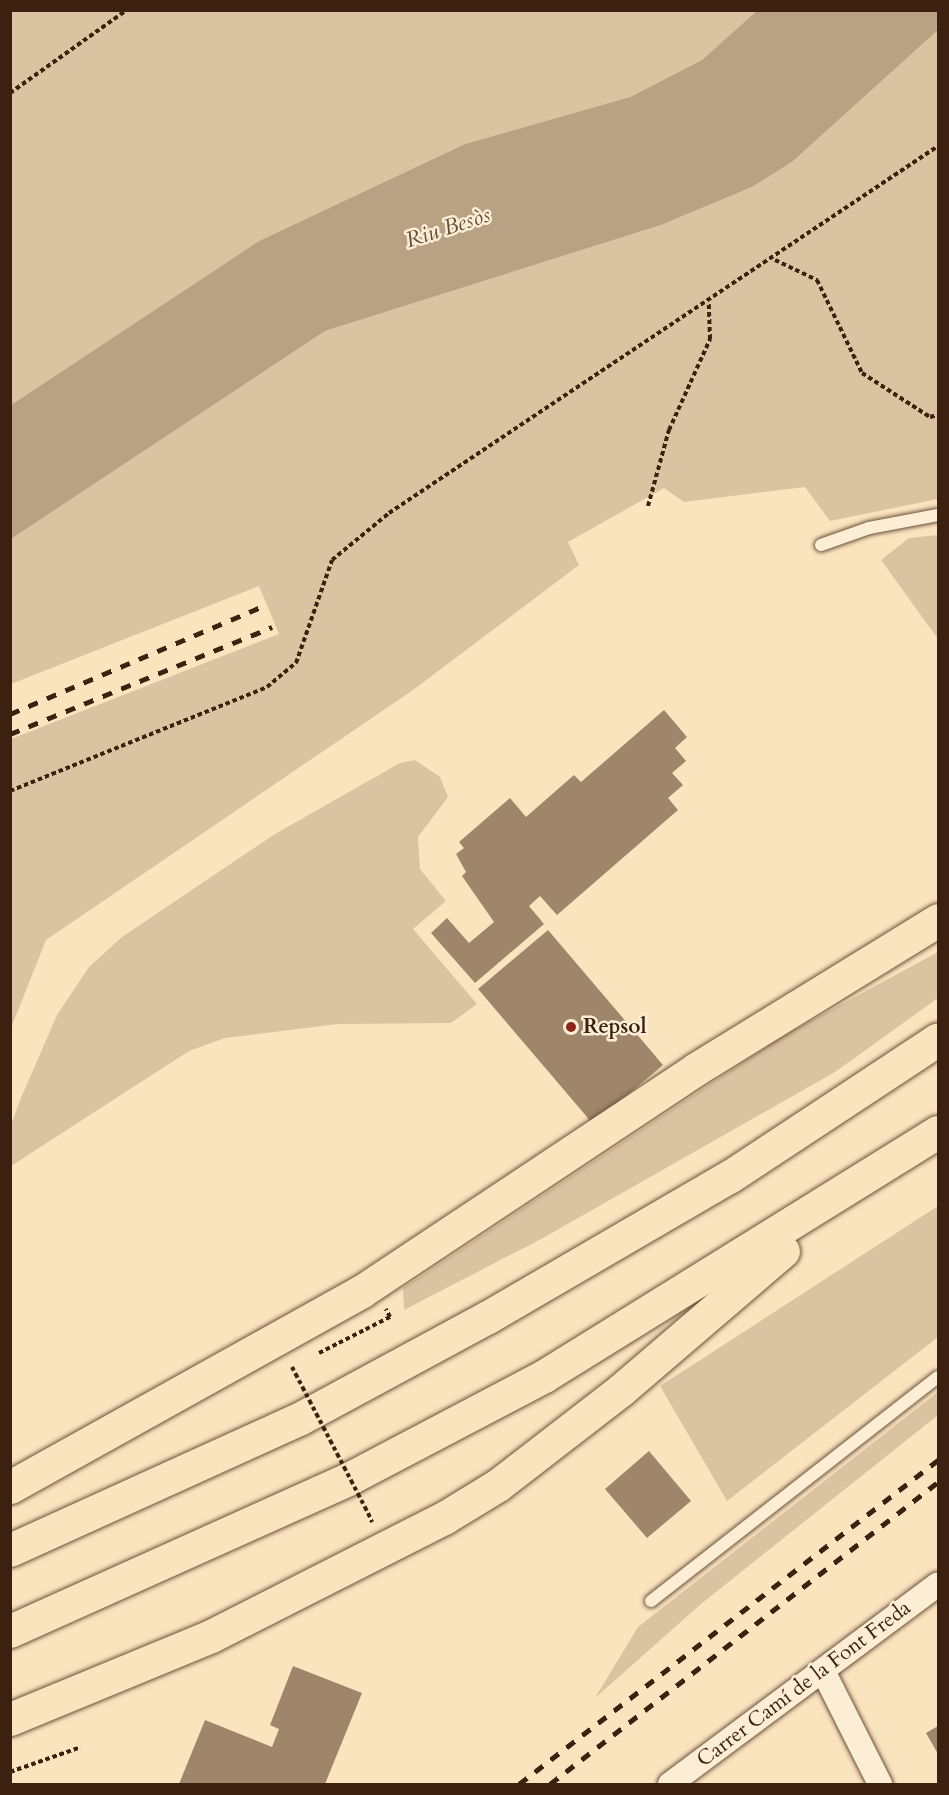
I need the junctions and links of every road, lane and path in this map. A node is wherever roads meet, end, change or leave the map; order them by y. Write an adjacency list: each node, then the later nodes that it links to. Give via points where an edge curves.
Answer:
1 (127, 10): 2 (path)
2 (10, 93)
3 (939, 146): 4 (path)
4 (774, 260): 5 (path); 6 (path, via 817,280 862,373 930,417)
5 (709, 304): 7 (path, via 710,339 669,430); 10 (path, via 389,513 332,560 296,663 267,687)
6 (939, 416)
7 (648, 506)
8 (939, 515): 9 (lane, via 869,528)
9 (821, 545)
10 (10, 791)
11 (939, 920): 17 (highway, via 696,1069 362,1290)
12 (939, 1039): 19 (highway, via 729,1177 488,1317 299,1419)
13 (939, 1132): 14 (highway)
14 (865, 1180): 22 (highway, via 652,1313 350,1479); 24 (highway, via 640,1374 489,1490 266,1610)
15 (292, 1367): 18 (path, bridge)
16 (939, 1377): 21 (lane)
17 (10, 1487)
18 (368, 1513)
19 (10, 1550)
20 (939, 1584): 23 (street, Carrer Camí de la Font Freda)
21 (651, 1601)
22 (10, 1631)
23 (823, 1671): 27 (street, Carrer Camí de la Font Freda); 28 (street)
24 (10, 1719)
25 (81, 1747): 26 (path)
26 (10, 1772)
27 (670, 1785)
28 (880, 1785)

